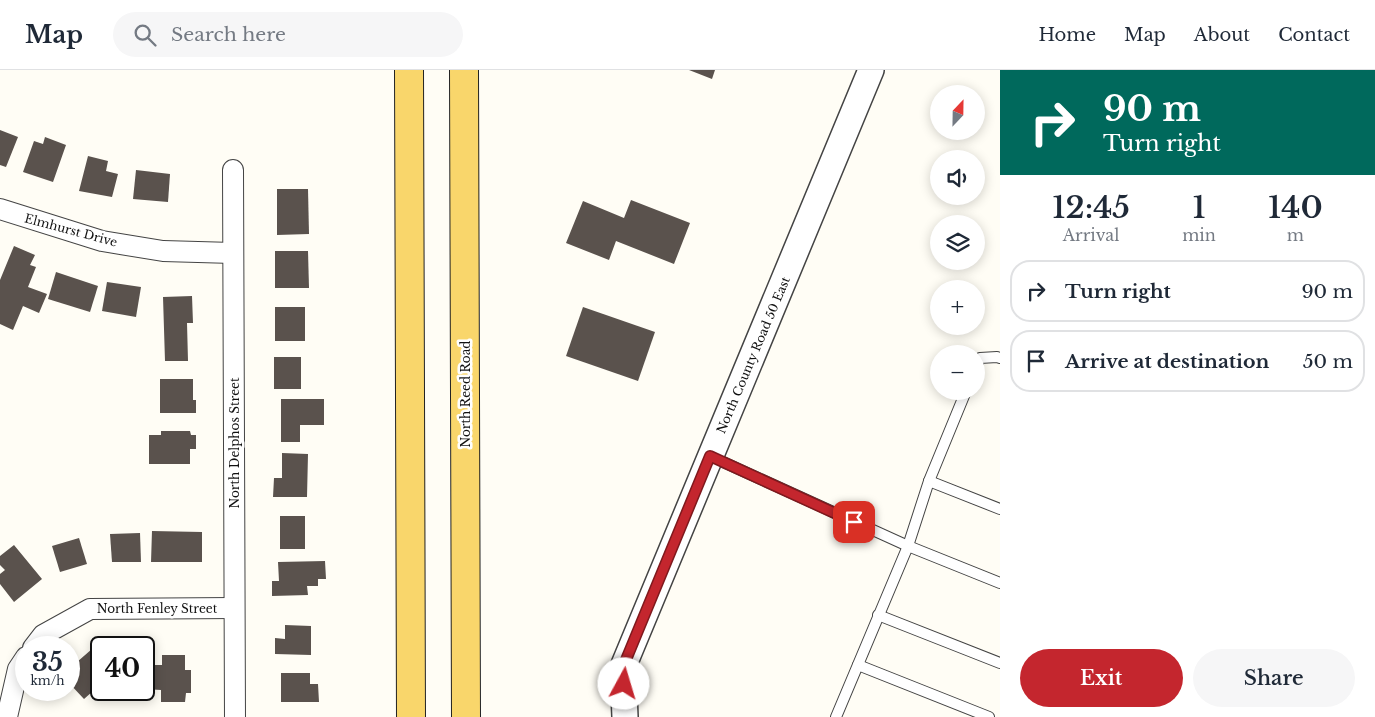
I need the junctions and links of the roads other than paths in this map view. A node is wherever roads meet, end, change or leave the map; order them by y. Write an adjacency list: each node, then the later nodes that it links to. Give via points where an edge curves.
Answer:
1 (409, 70): 23 (main road)
2 (464, 70): 24 (main road, North Reed Road)
3 (871, 70): 10 (street, North County Road 50 East)
4 (233, 170): 6 (street, North Delphos Street)
5 (0, 210): 6 (street, Elmhurst Drive, via 102,241 163,251)
6 (233, 253): 15 (street, North Delphos Street)
7 (985, 358): 8 (lane)
8 (1000, 358)
9 (962, 400): 11 (lane)
10 (710, 456): 13 (lane); 25 (street, North County Road 50 East, via 623,667)
11 (929, 481): 12 (lane); 13 (lane)
12 (1000, 509)
13 (908, 546): 14 (lane); 16 (lane)
14 (1000, 583)
15 (234, 608): 17 (street, North Fenley Street, via 90,608); 22 (street, North Delphos Street)
16 (878, 615): 18 (lane); 19 (lane)
17 (42, 636)
18 (1000, 662)
19 (858, 664): 26 (lane); 27 (lane)
20 (15, 681): 21 (street)
21 (7, 717)
22 (235, 717)
23 (411, 717)
24 (466, 717)
25 (625, 717)
26 (836, 717)
27 (989, 717)

